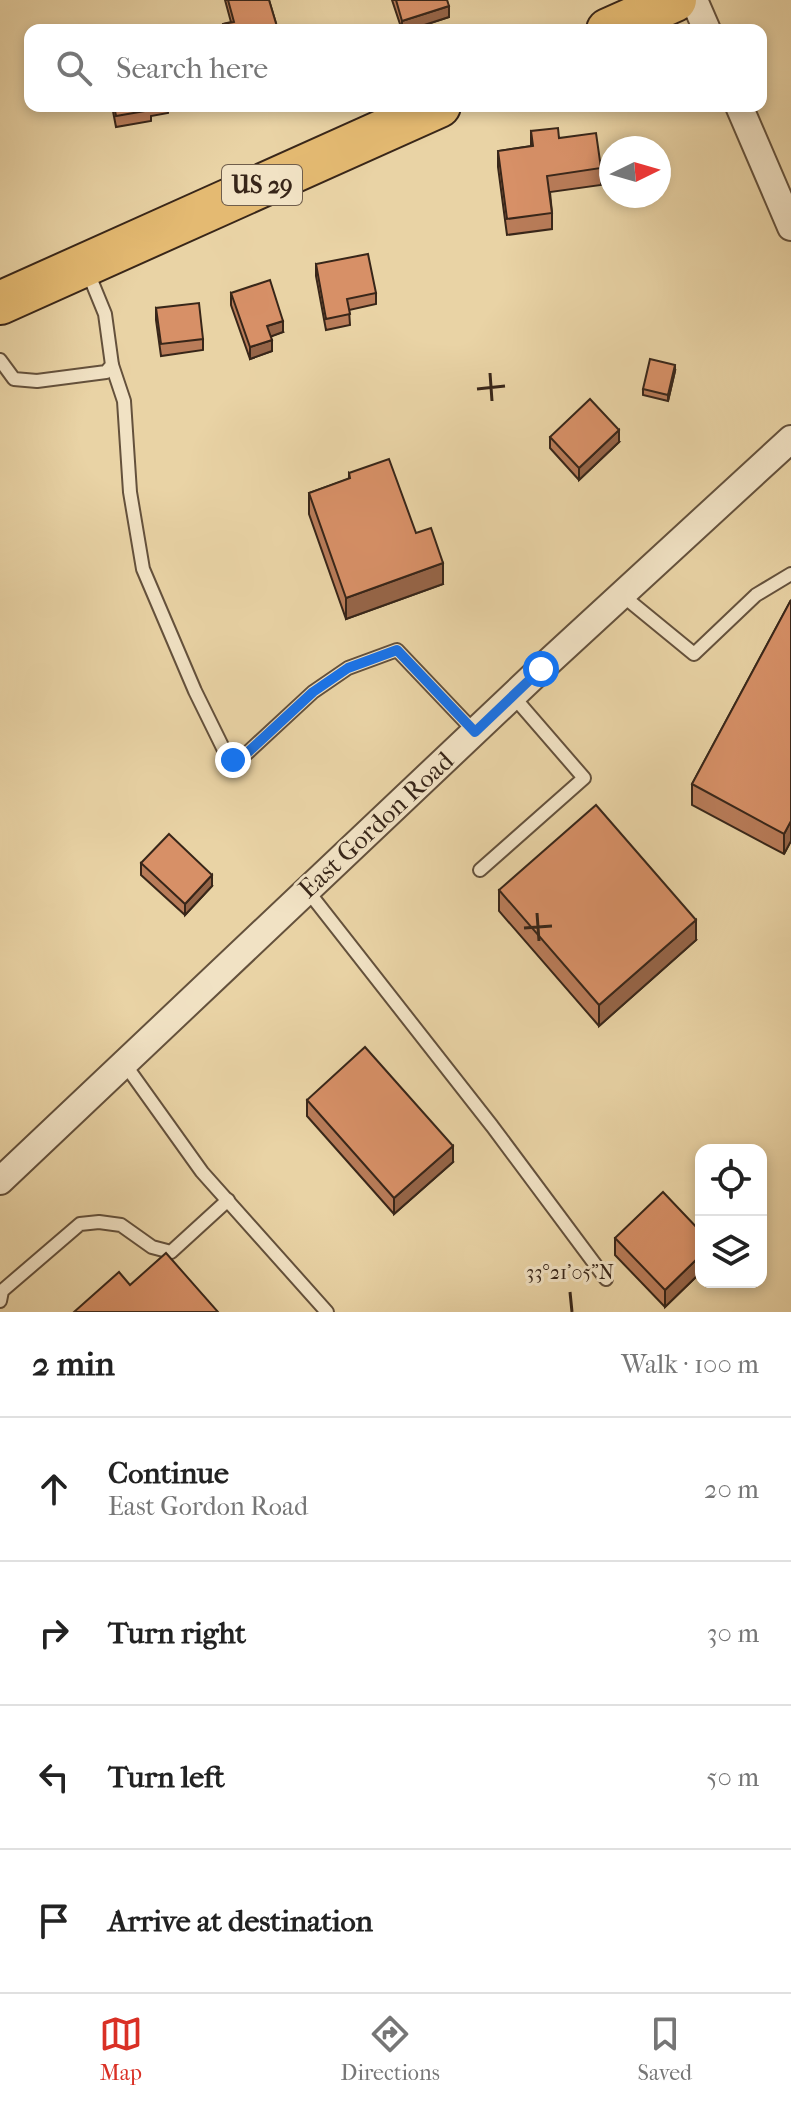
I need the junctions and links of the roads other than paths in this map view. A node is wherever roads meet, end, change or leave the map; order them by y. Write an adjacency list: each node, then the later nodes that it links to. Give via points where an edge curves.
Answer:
1 (675, 0): 3 (main road)
2 (694, 0): 4 (street)
3 (621, 24)
4 (704, 24)
5 (426, 112): 8 (main road, US 29)
6 (742, 112): 7 (street)
7 (791, 227)
8 (85, 264): 9 (main road, US 29); 11 (lane, via 105,314)
9 (0, 303)
10 (0, 360): 11 (lane, via 14,379 37,381 106,372)
11 (112, 365): 16 (lane, via 124,401 130,492 143,569 195,691 233,760 348,668 397,650)
12 (791, 439): 14 (street, East Gordon Road)
13 (791, 574): 14 (lane, via 756,595 694,654)
14 (622, 595): 15 (street, East Gordon Road)
15 (513, 696): 16 (street, East Gordon Road); 17 (lane, via 584,778)
16 (475, 732): 18 (street, East Gordon Road)
17 (480, 870)
18 (307, 890): 19 (street, East Gordon Road); 22 (lane)
19 (124, 1063): 20 (street, East Gordon Road); 21 (lane)
20 (0, 1181)
21 (228, 1200): 23 (lane, via 171,1252 152,1247 121,1225 80,1224 2,1291); 24 (lane)
22 (606, 1279)
23 (0, 1301)
24 (327, 1312)

